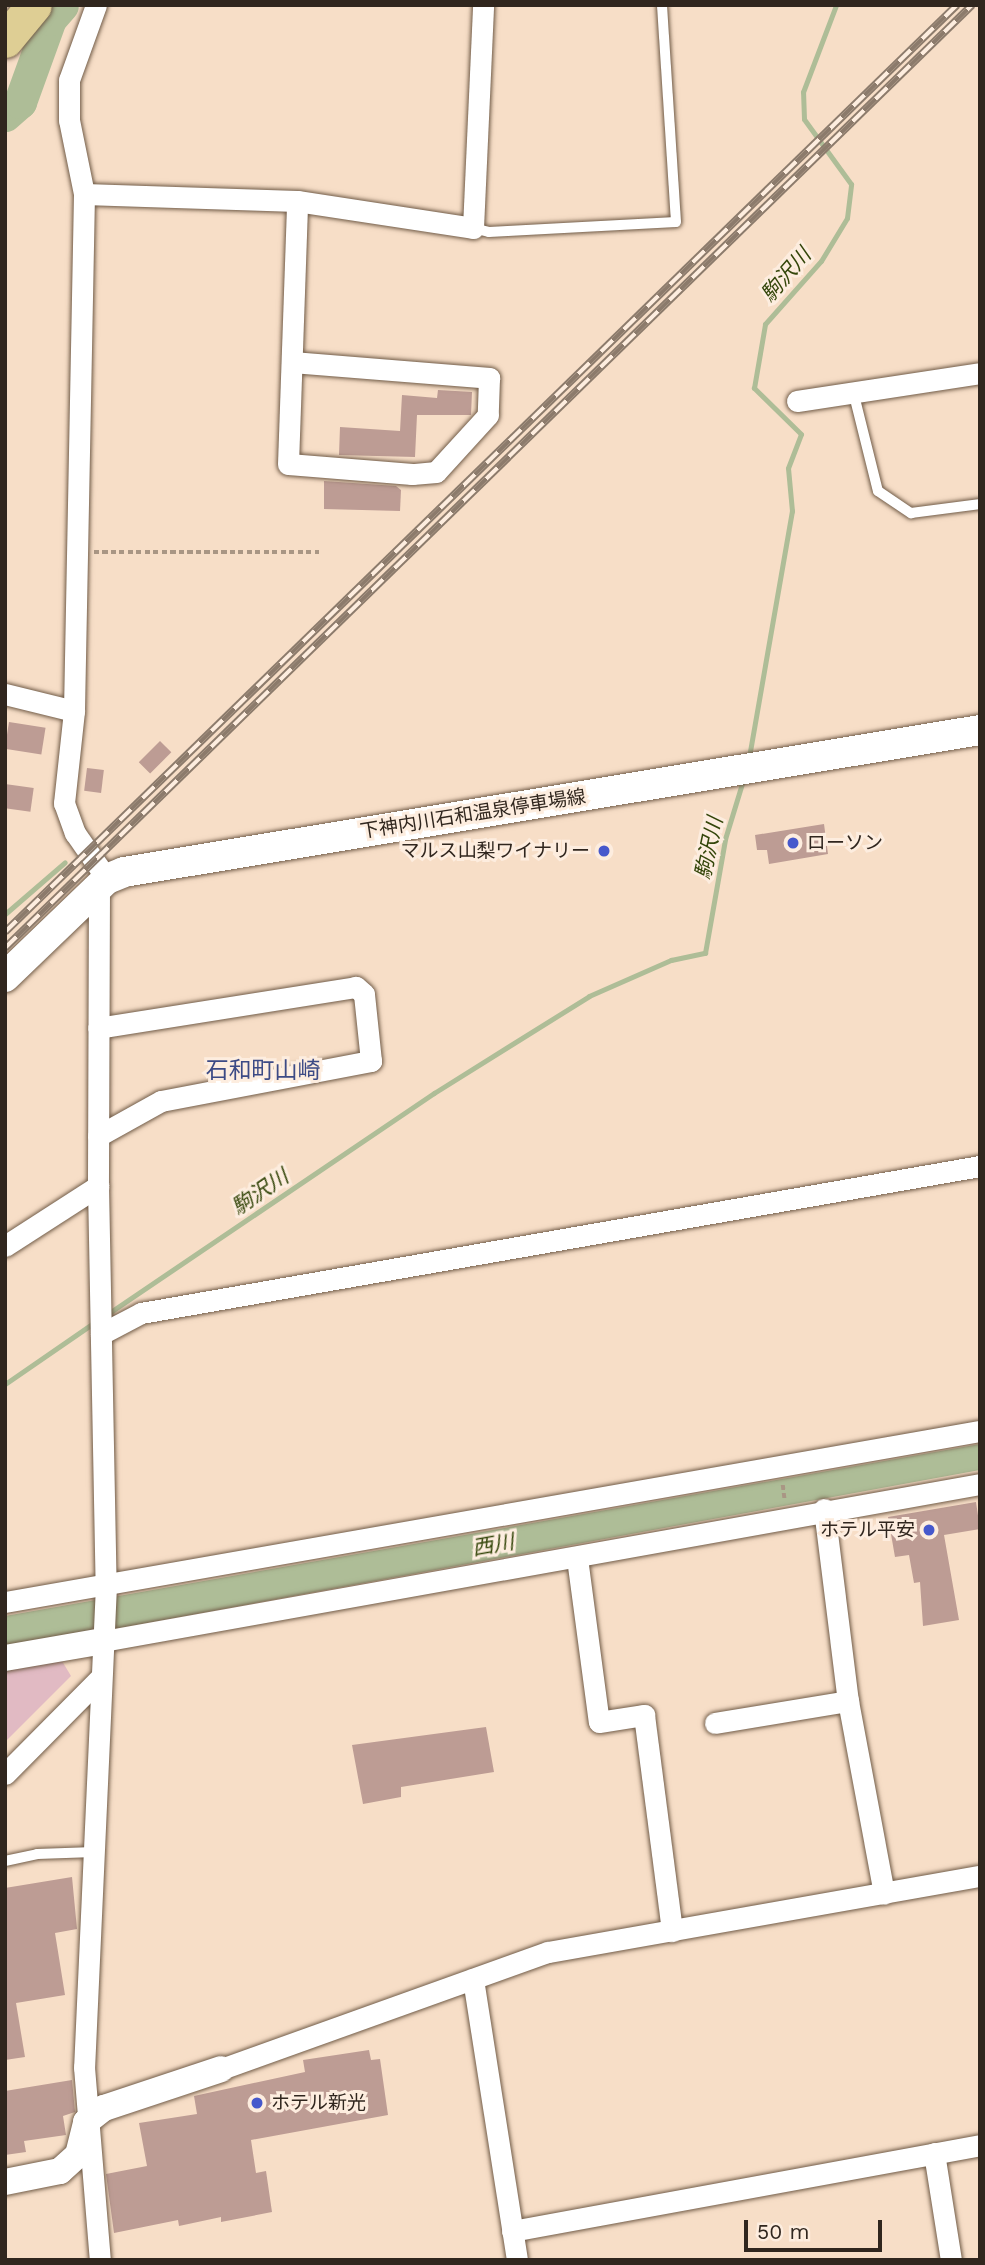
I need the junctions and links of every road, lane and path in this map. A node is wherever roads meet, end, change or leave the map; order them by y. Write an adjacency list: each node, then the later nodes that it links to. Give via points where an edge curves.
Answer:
1 (34, 5): 5 (highway)
2 (96, 5): 6 (street, via 69,80 69,120)
3 (483, 5): 8 (street)
4 (662, 5): 8 (lane, via 676,222 489,232)
5 (5, 40)
6 (84, 194): 7 (street); 14 (street)
7 (297, 201): 8 (street); 9 (street)
8 (473, 228)
9 (292, 362): 9 (street, via 288,464 294,467 436,471 488,415 489,378)
10 (980, 373): 11 (street)
11 (853, 391): 12 (street); 13 (lane, via 878,491 911,513)
12 (797, 401)
13 (980, 504)
14 (75, 552): 15 (path); 17 (street)
15 (319, 552)
16 (5, 694): 17 (street)
17 (74, 711): 19 (street, via 64,803)
18 (980, 730): 19 (main road, 下神内川石和温泉停車場線)
19 (103, 884): 20 (main road); 21 (street)
20 (5, 977)
21 (98, 1028): 22 (street); 22 (street, via 356,986 364,995 371,1061 161,1101)
22 (98, 1136): 24 (street)
23 (980, 1166): 26 (street, via 141,1313)
24 (98, 1185): 25 (street); 26 (street)
25 (5, 1245)
26 (101, 1333): 33 (street)
27 (980, 1432): 28 (street)
28 (780, 1465): 31 (path); 33 (street)
29 (980, 1484): 30 (street)
30 (824, 1510): 31 (street); 38 (street)
31 (788, 1518): 32 (street)
32 (577, 1558): 35 (street); 45 (street, via 599,1722 644,1715)
33 (105, 1591): 34 (street); 35 (street)
34 (5, 1602)
35 (103, 1637): 36 (street); 37 (street)
36 (5, 1658)
37 (100, 1678): 40 (street); 41 (street)
38 (848, 1700): 39 (street); 44 (street)
39 (715, 1723)
40 (5, 1774)
41 (94, 1852): 42 (lane, via 37,1854); 48 (street, via 84,2067)
42 (5, 1861)
43 (980, 1876): 44 (street)
44 (884, 1894): 45 (street)
45 (672, 1931): 46 (street, via 548,1952)
46 (473, 1979): 47 (street); 52 (street)
47 (221, 2069): 48 (street, via 124,2100)
48 (86, 2122): 51 (street, via 78,2155 60,2171); 53 (street)
49 (980, 2145): 50 (street)
50 (933, 2153): 52 (street); 55 (street)
51 (5, 2182)
52 (512, 2231): 54 (street)
53 (100, 2260)
54 (517, 2260)
55 (951, 2260)

